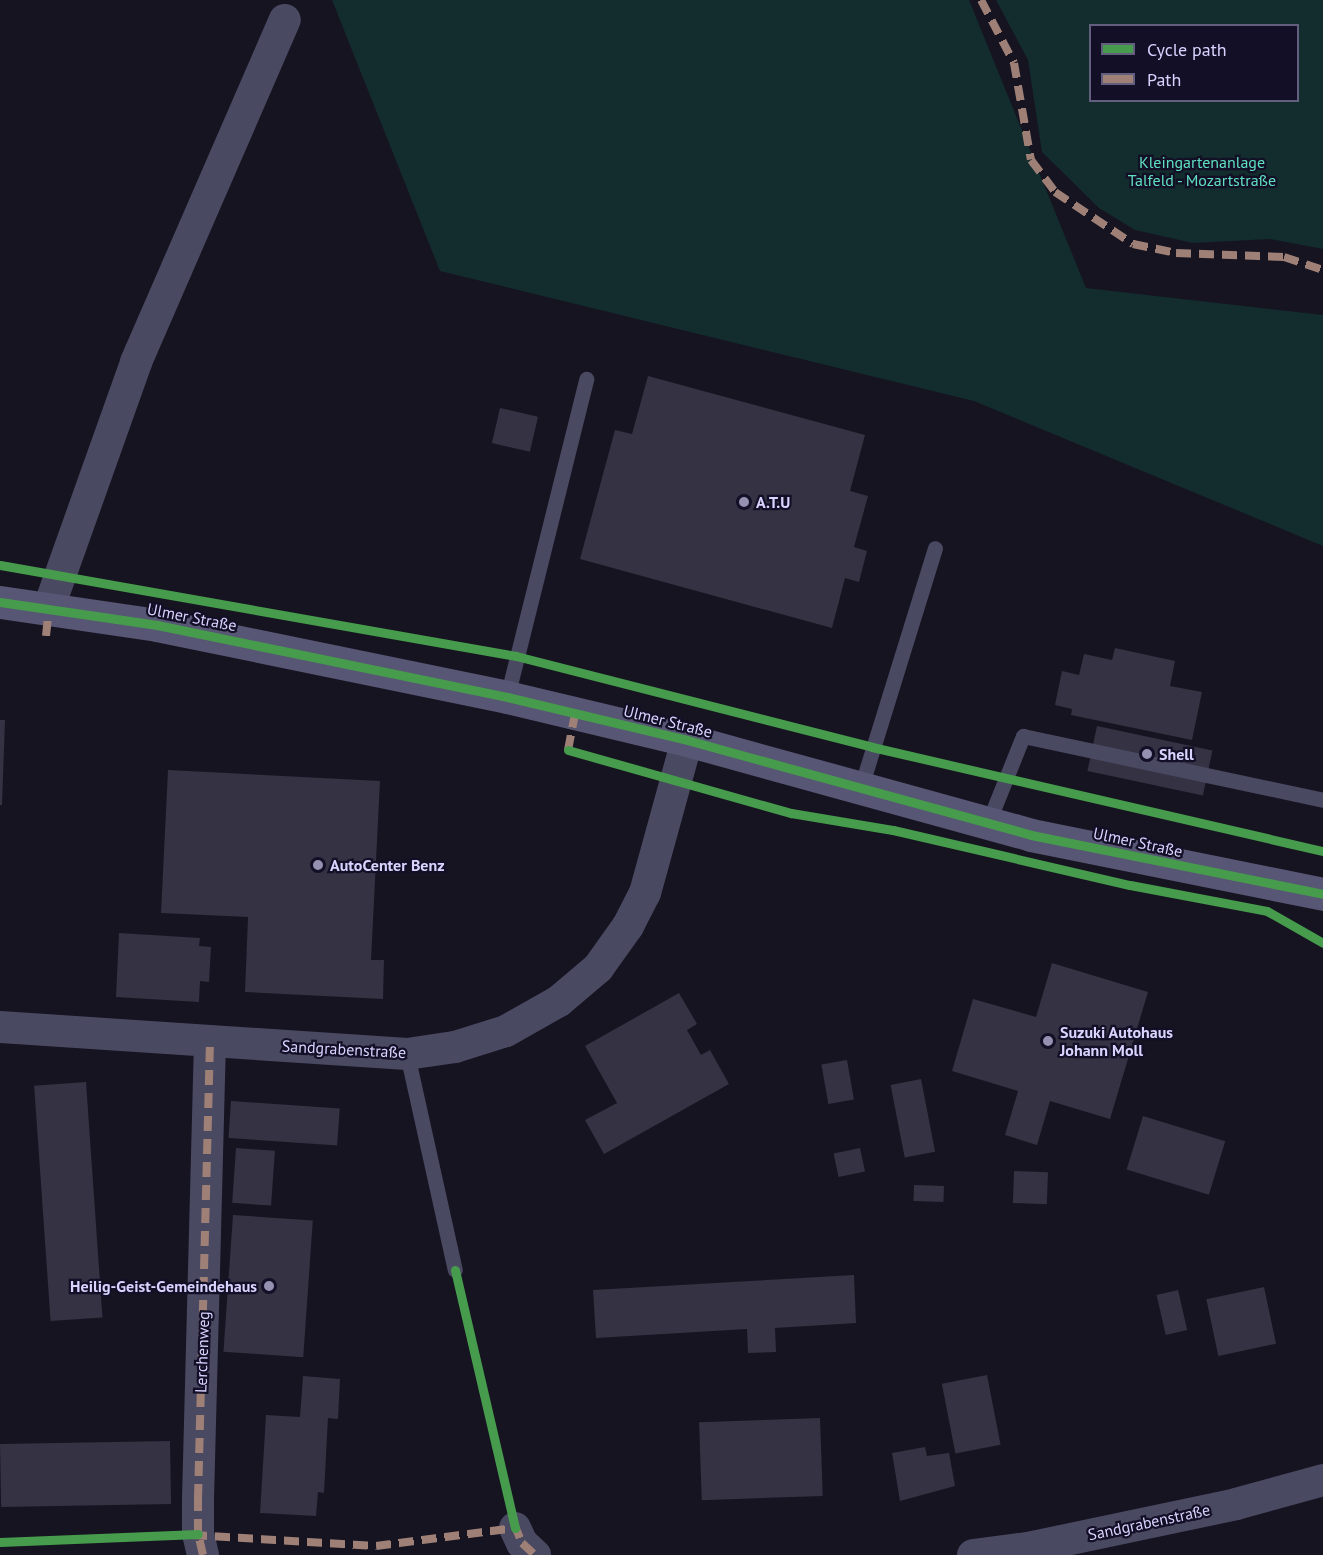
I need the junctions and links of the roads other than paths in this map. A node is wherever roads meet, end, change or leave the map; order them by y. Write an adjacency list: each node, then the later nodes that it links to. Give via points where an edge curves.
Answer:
1 (285, 20): 5 (street, via 136,362)
2 (586, 379): 6 (lane)
3 (936, 548): 8 (lane)
4 (0, 602): 5 (main road, Ulmer Straße)
5 (49, 607): 6 (main road, Ulmer Straße, via 158,625)
6 (507, 697): 7 (main road, Ulmer Straße)
7 (687, 740): 8 (main road, Ulmer Straße); 14 (street, Sandgrabenstraße, via 645,893 628,926 598,968 559,1002 506,1031 454,1047)
8 (861, 787): 10 (main road, Ulmer Straße)
9 (1323, 800): 10 (lane, via 1023,736)
10 (988, 823): 11 (main road, Ulmer Straße)
11 (1323, 894)
12 (0, 1027): 13 (street, Sandgrabenstraße)
13 (210, 1041): 14 (street, Sandgrabenstraße); 18 (street, Lerchenweg, via 198,1499 198,1534)
14 (406, 1054): 15 (lane)
15 (455, 1270)
16 (1323, 1480): 20 (street, Sandgrabenstraße, via 1236,1504 1028,1548)
17 (515, 1528): 19 (street, via 522,1543)
18 (203, 1555)
19 (535, 1555)
20 (973, 1555)

